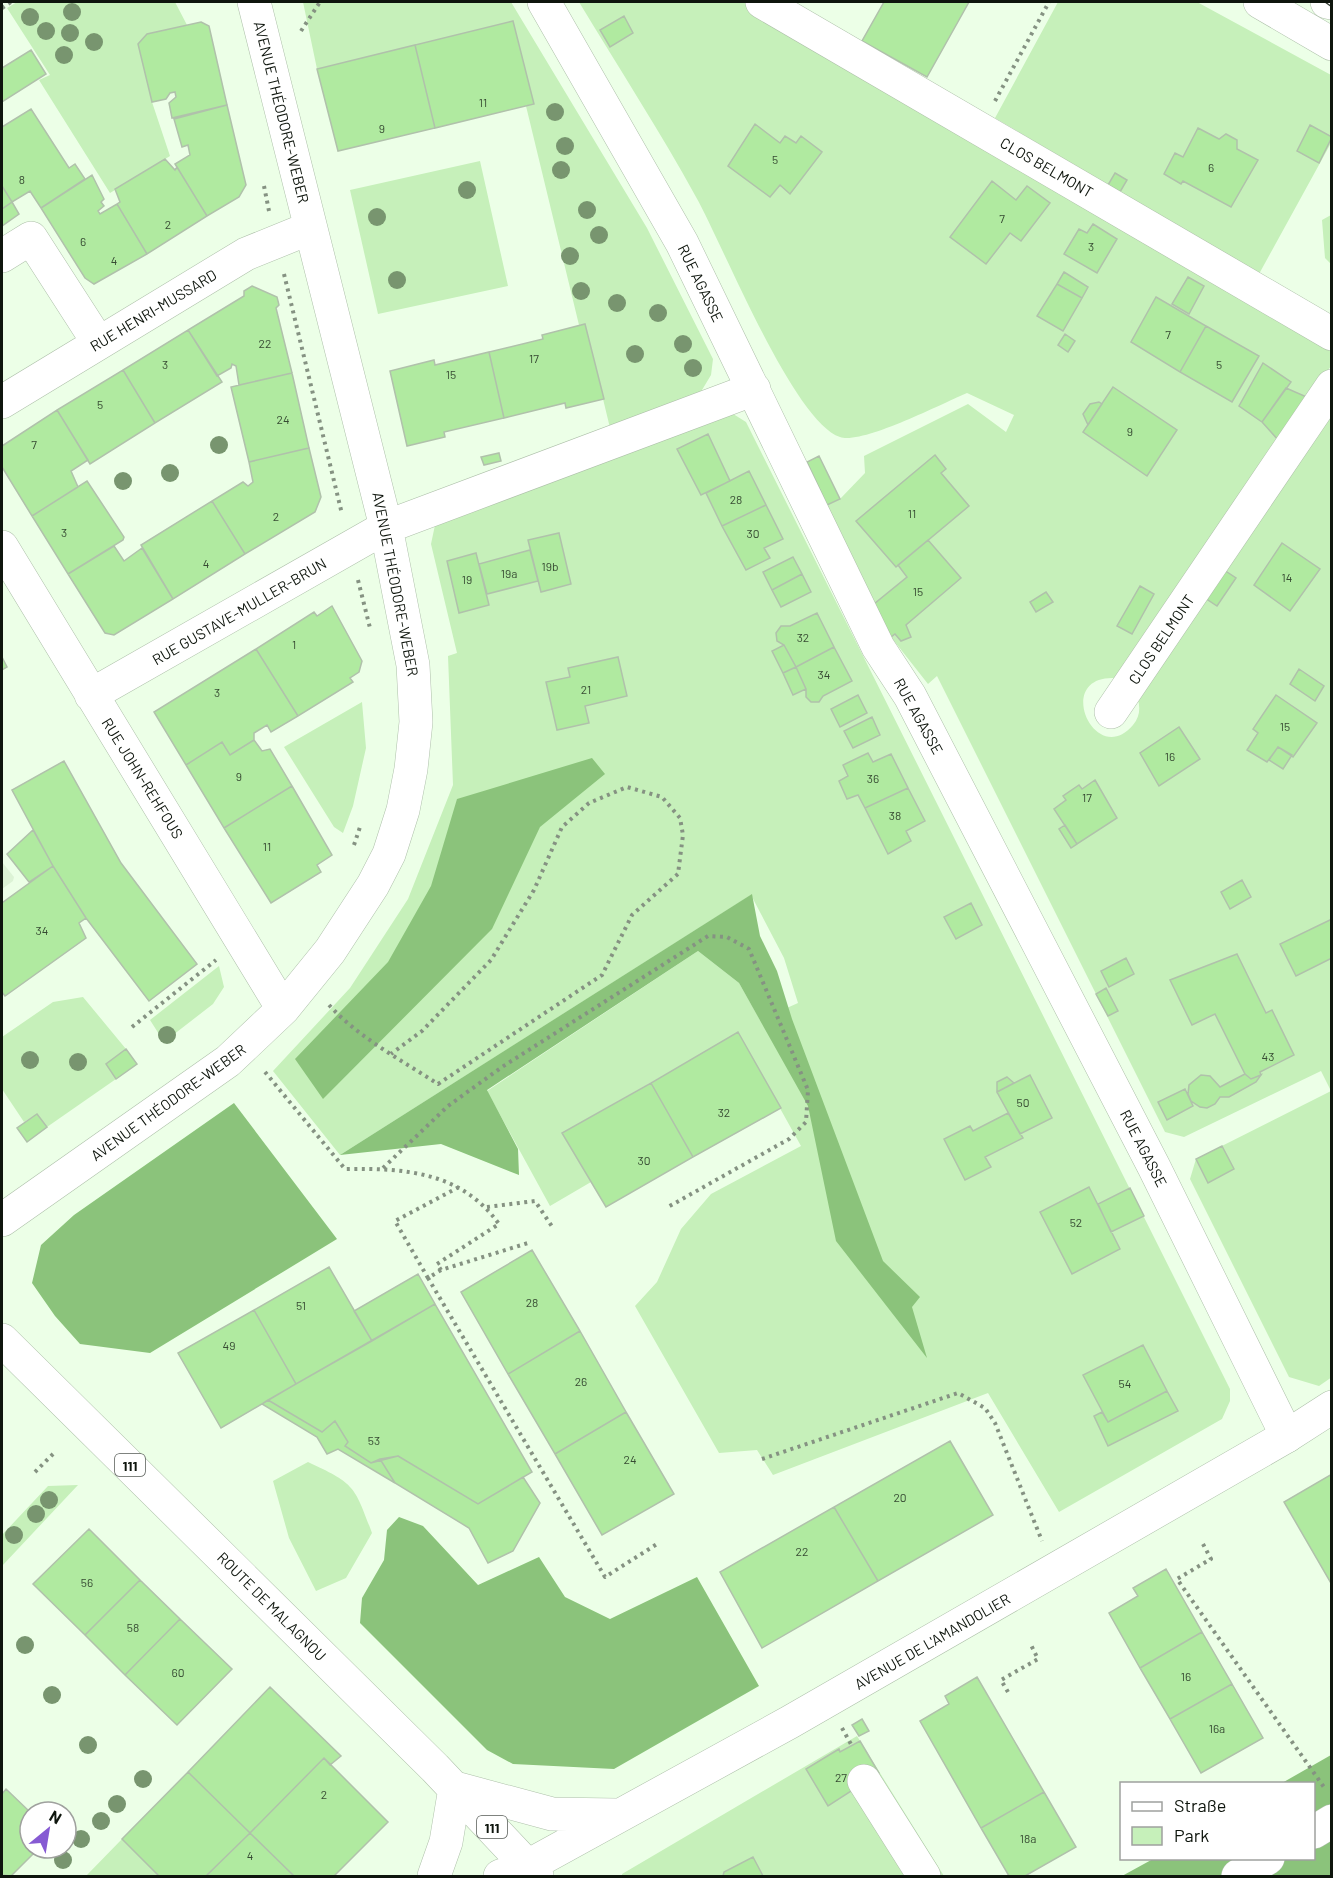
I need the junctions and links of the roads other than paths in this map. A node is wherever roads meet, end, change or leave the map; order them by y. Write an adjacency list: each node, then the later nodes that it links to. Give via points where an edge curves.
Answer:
1 (254, 2): 8 (street, AVENUE THÉODORE-WEBER)
2 (544, 2): 13 (street, RUE AGASSE, via 682,243)
3 (762, 2): 10 (street, CLOS BELMONT)
4 (1260, 2): 7 (street)
5 (1327, 2): 6 (street)
6 (1332, 3)
7 (1332, 44)
8 (310, 228): 11 (street, RUE HENRI-MUSSARD, via 246,254); 15 (street, AVENUE THÉODORE-WEBER)
9 (2, 256): 11 (street, via 31,238)
10 (1332, 334)
11 (98, 342): 14 (street, RUE HENRI-MUSSARD)
12 (1332, 386): 18 (street, CLOS BELMONT)
13 (754, 389): 15 (street, RUE GUSTAVE-MULLER-BRUN); 23 (street, RUE AGASSE, via 878,647 910,696 1154,1167)
14 (2, 402)
15 (386, 527): 17 (street, RUE GUSTAVE-MULLER-BRUN); 19 (street, AVENUE THÉODORE-WEBER, via 413,665 416,722 403,810 389,854 356,915)
16 (2, 547): 17 (street, RUE JOHN-REHFOUS)
17 (92, 695): 19 (street, RUE JOHN-REHFOUS)
18 (1111, 712)
19 (284, 1009): 20 (street, AVENUE THÉODORE-WEBER, via 228,1061)
20 (2, 1220)
21 (2, 1340): 25 (street, ROUTE DE MALAGNOU / 111)
22 (1332, 1407): 23 (street, AVENUE DE L'AMANDOLIER)
23 (1287, 1436): 26 (street, AVENUE DE L'AMANDOLIER, via 790,1722)
24 (864, 1781): 32 (street)
25 (455, 1788): 26 (street, via 552,1814); 30 (street, ROUTE DE MALAGNOU / 111); 31 (street, via 446,1842)
26 (619, 1815): 30 (street, AVENUE DE L'AMANDOLIER)
27 (1332, 1821): 28 (street)
28 (1315, 1831)
29 (1265, 1860): 33 (street)
30 (521, 1874)
31 (434, 1876)
32 (924, 1876)
33 (1238, 1876)

